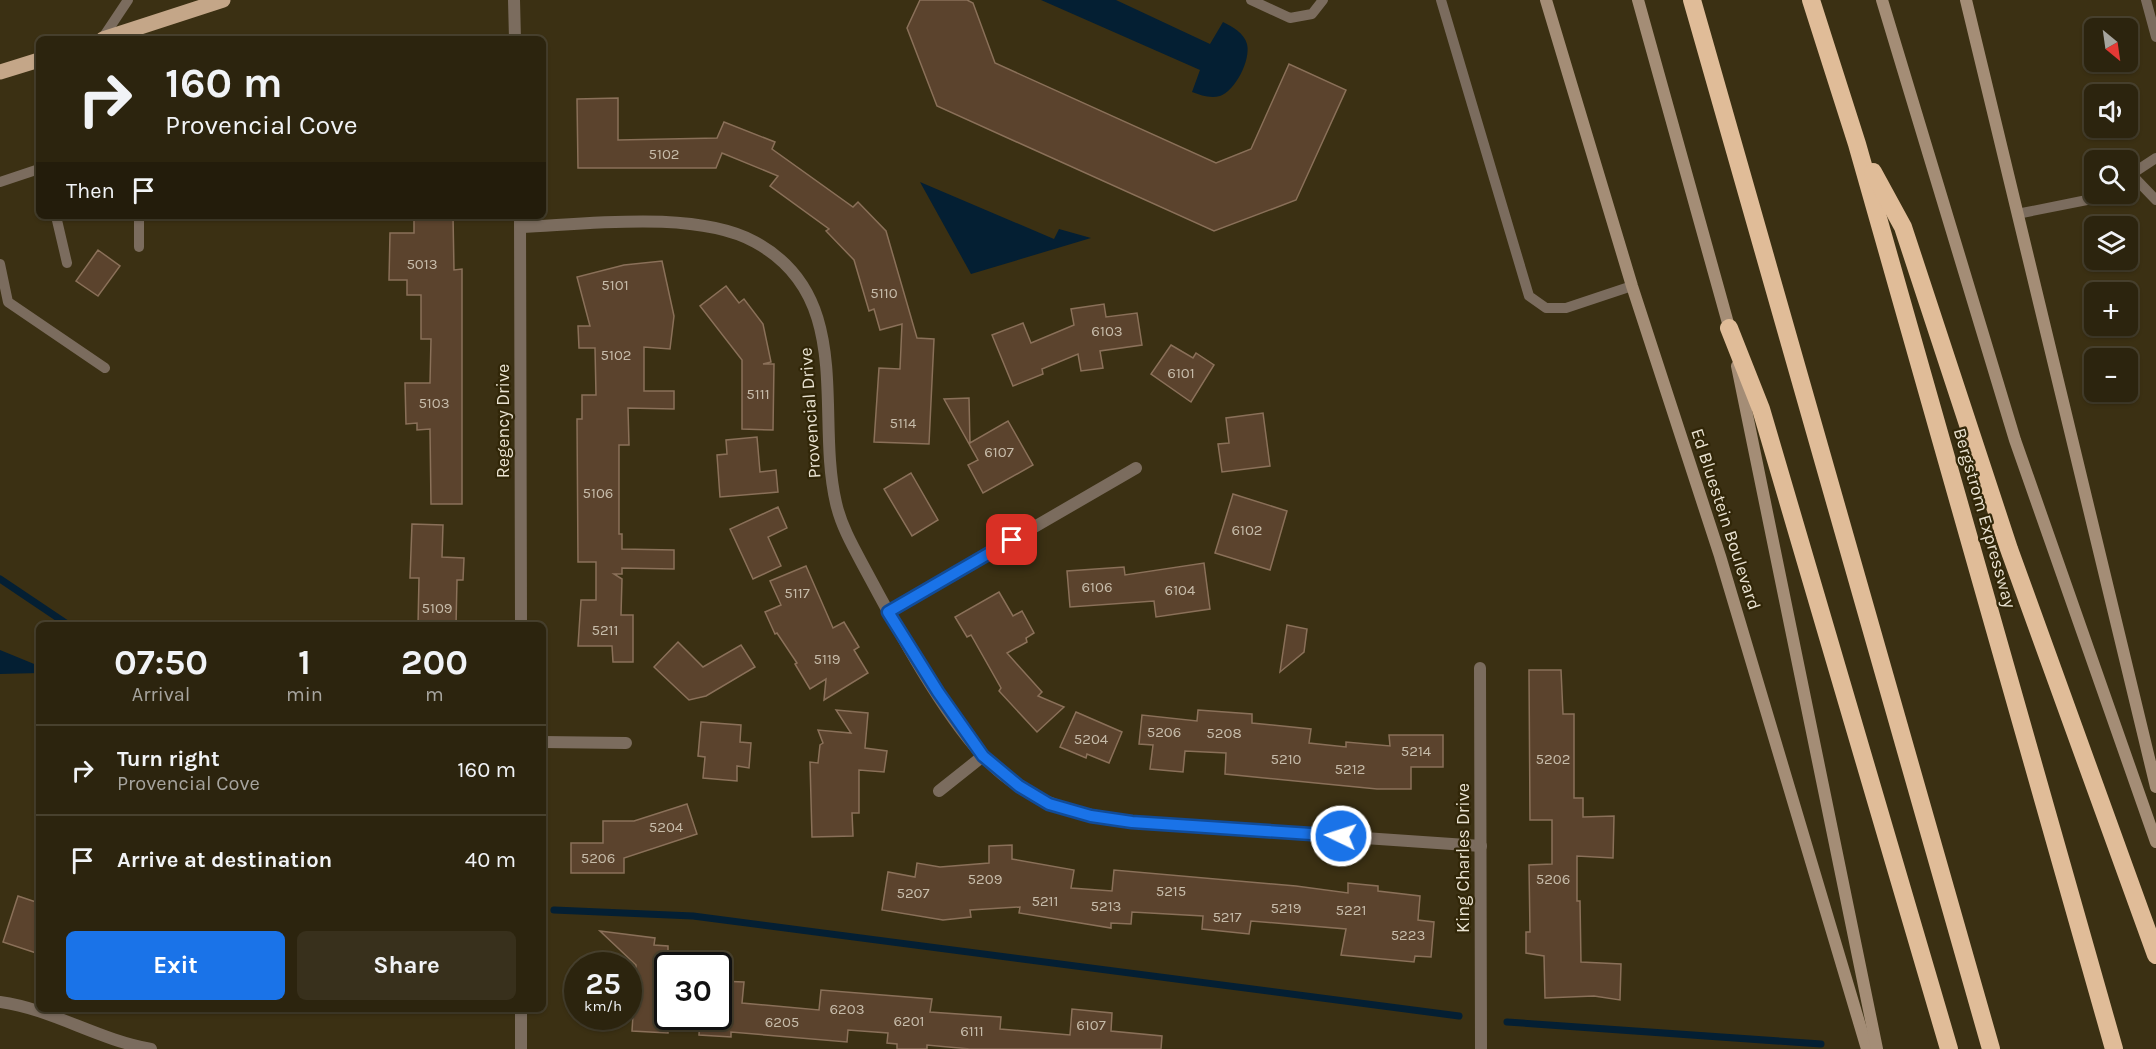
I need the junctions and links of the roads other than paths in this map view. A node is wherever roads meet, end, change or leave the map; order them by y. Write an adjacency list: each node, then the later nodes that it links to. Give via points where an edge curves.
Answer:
1 (128, 0): 14 (lane)
2 (514, 0): 16 (street)
3 (1251, 0): 4 (lane, via 1290,18 1312,14)
4 (1323, 0)
5 (1441, 0): 35 (lane, via 1529,296 1546,308 1566,308)
6 (1546, 0): 35 (main road, Ed Bluestein Boulevard)
7 (1638, 0): 36 (main road, Ed Bluestein Boulevard)
8 (1692, 0): 60 (highway)
9 (1811, 0): 20 (highway, Bergstrom Expressway)
10 (1882, 0): 47 (main road, via 2015,440)
11 (1966, 0): 28 (main road)
12 (2146, 0): 17 (lane)
13 (216, 1): 15 (main road)
14 (105, 36)
15 (112, 36)
16 (515, 36)
17 (2156, 37)
18 (36, 61): 19 (main road)
19 (0, 72)
20 (1857, 144): 49 (highway, via 1903,227 2009,549); 61 (highway, Bergstrom Expressway)
21 (2156, 158): 23 (lane)
22 (36, 170): 24 (lane)
23 (2138, 170)
24 (0, 182)
25 (2138, 184): 26 (lane)
26 (2156, 200)
27 (2084, 201): 28 (lane)
28 (2018, 214): 45 (main road)
29 (57, 219): 33 (lane)
30 (139, 219): 32 (lane)
31 (521, 221): 39 (street, Provencial Drive, via 687,222 724,229 756,242 785,264 809,297 821,330 828,366 829,459 836,506); 40 (street, Regency Drive)
32 (139, 247)
33 (67, 263)
34 (0, 264): 37 (lane, via 8,302)
35 (1632, 286): 57 (main road, Ed Bluestein Boulevard, via 1720,556)
36 (1729, 328): 58 (main road, Ed Bluestein Boulevard); 59 (highway, via 1761,409)
37 (105, 368)
38 (1137, 468): 39 (street)
39 (888, 612): 44 (street, Provencial Drive)
40 (521, 622)
41 (1480, 668): 48 (street, King Charles Drive)
42 (546, 742): 43 (street)
43 (626, 742)
44 (983, 756): 46 (street); 48 (street, Provencial Drive, via 1019,786 1049,804 1091,816)
45 (2156, 787)
46 (939, 790)
47 (2156, 842)
48 (1481, 846): 56 (street, King Charles Drive)
49 (2156, 955)
50 (0, 1002): 51 (street)
51 (36, 1011)
52 (38, 1012): 54 (street)
53 (521, 1012): 55 (street)
54 (150, 1049)
55 (521, 1049)
56 (1481, 1049)
57 (1867, 1049)
58 (1877, 1049)
59 (1949, 1049)
60 (1991, 1049)
61 (2115, 1049)

